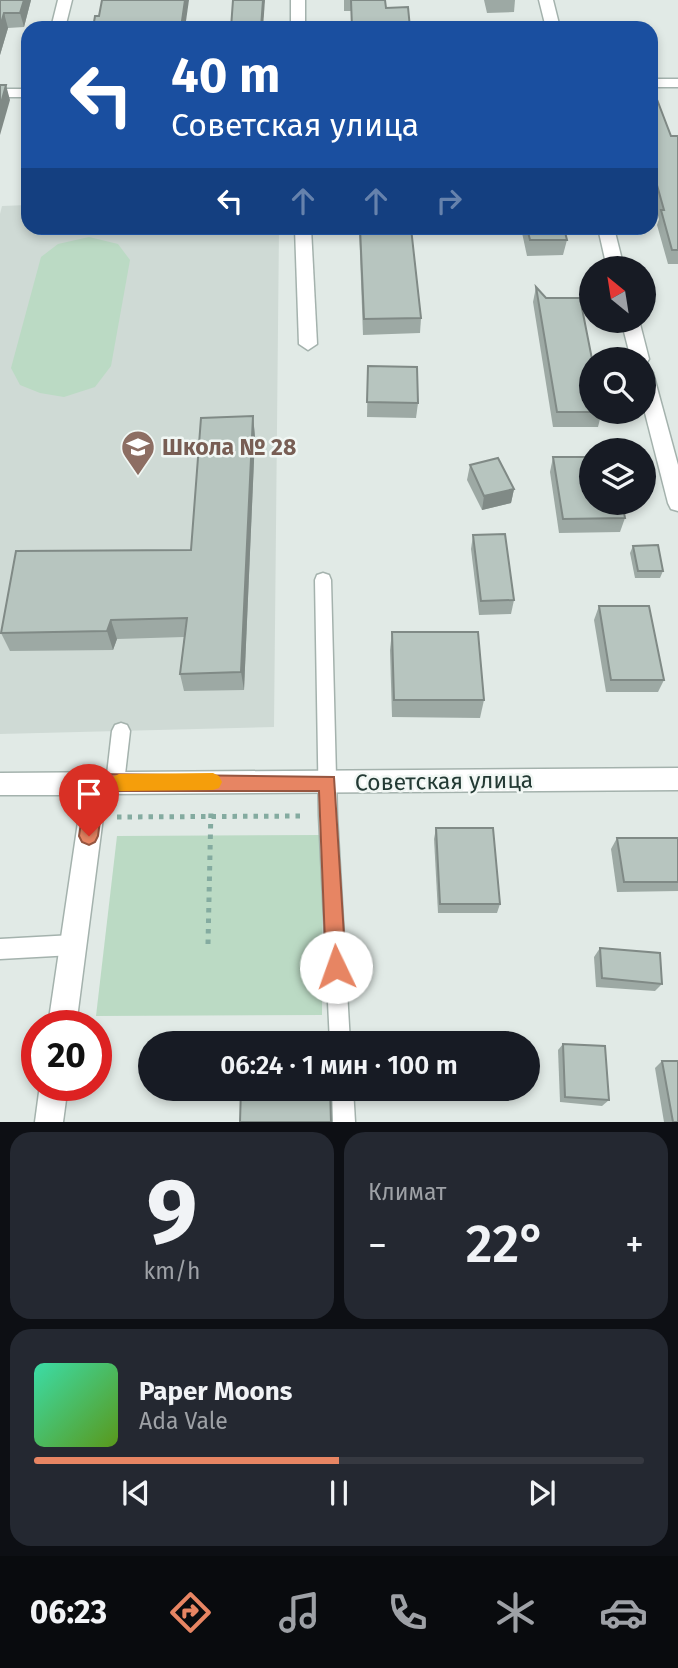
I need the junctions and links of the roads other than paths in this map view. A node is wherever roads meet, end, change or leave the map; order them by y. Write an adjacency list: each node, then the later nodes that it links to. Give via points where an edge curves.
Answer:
1 (65, 0): 4 (street)
2 (298, 0): 5 (street)
3 (546, 0): 6 (street)
4 (60, 21)
5 (298, 21)
6 (551, 21)
7 (658, 83): 8 (street)
8 (678, 83)
9 (0, 93): 10 (street)
10 (21, 93)
11 (303, 235): 14 (street)
12 (608, 235): 13 (street)
13 (613, 256)
14 (308, 344)
15 (656, 419): 16 (street)
16 (678, 503)
17 (323, 580): 21 (lane)
18 (121, 731): 20 (lane)
19 (678, 779): 21 (street, Советская улица)
20 (105, 783): 21 (street, Советская улица); 22 (street, Советская улица); 23 (street, via 92,817)
21 (328, 783): 26 (lane)
22 (0, 784)
23 (73, 946): 24 (lane); 25 (street)
24 (0, 949)
25 (64, 1010)
26 (339, 1031)
27 (52, 1101): 29 (street)
28 (343, 1101): 30 (lane)
29 (49, 1122)
30 (344, 1122)

